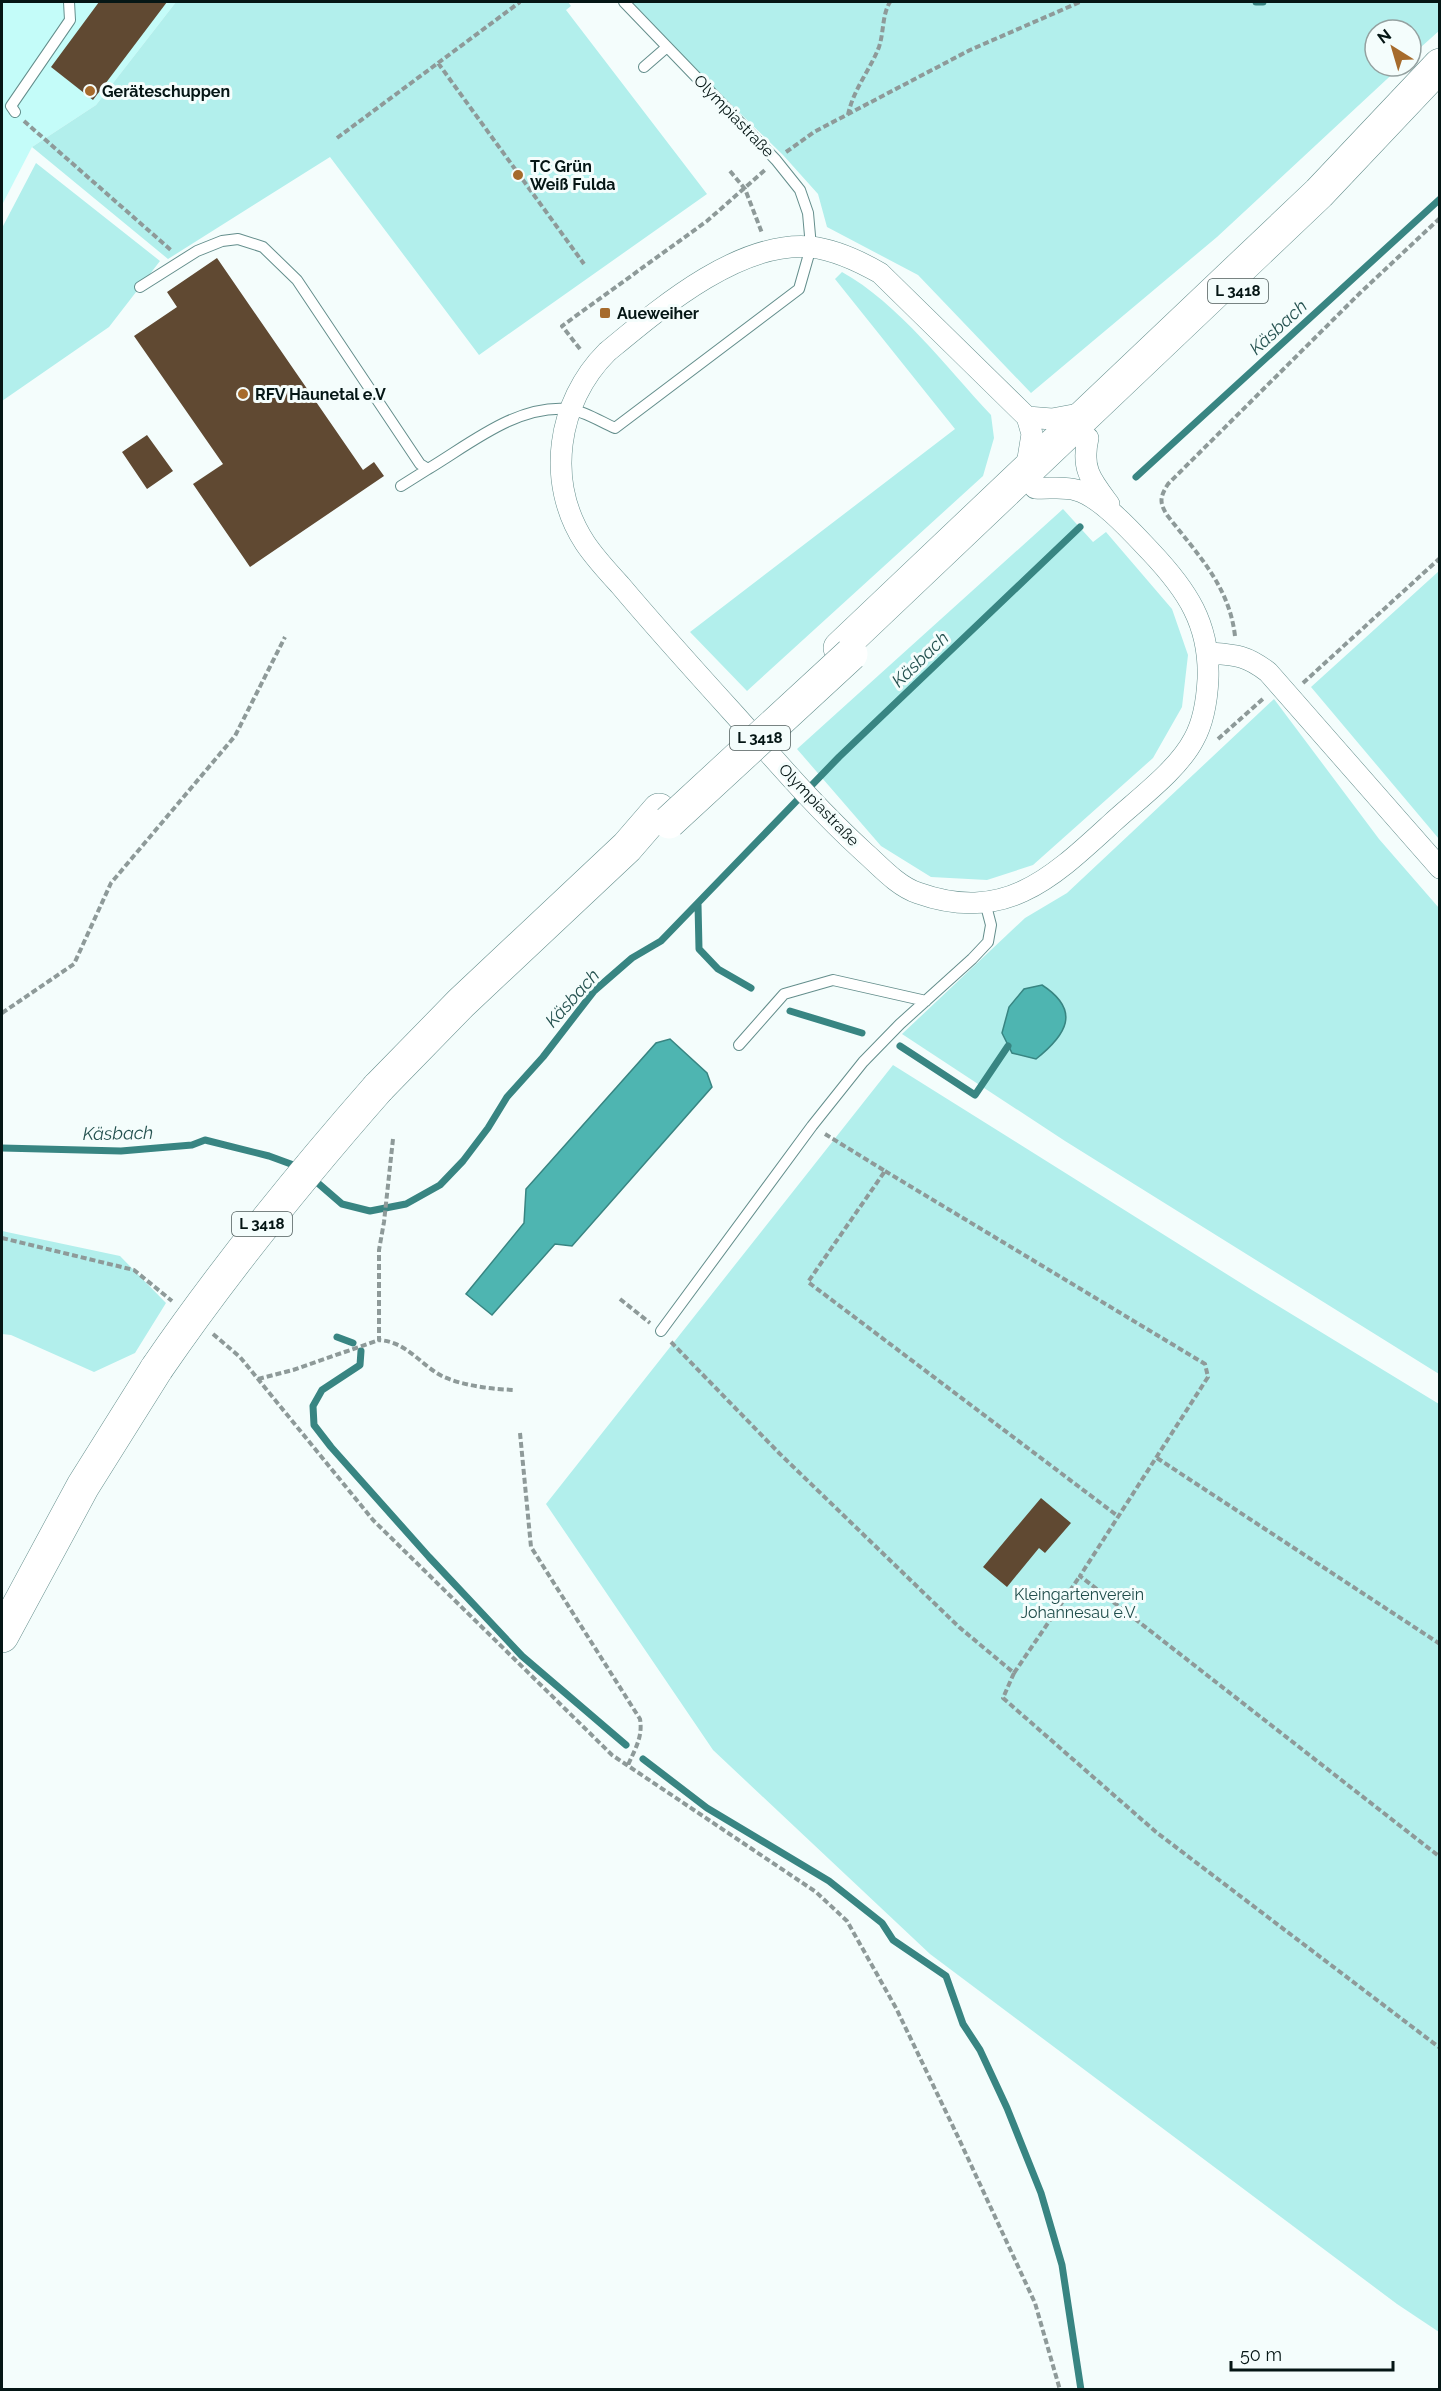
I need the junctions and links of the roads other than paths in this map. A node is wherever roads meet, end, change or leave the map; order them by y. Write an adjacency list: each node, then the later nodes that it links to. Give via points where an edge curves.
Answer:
1 (69, 2): 7 (lane, via 70,20 11,106)
2 (624, 2): 3 (lane, Olympiastraße)
3 (667, 47): 5 (lane); 8 (lane, Olympiastraße, via 800,190 806,204)
4 (1440, 65): 12 (main road, L 3418)
5 (644, 67)
6 (1440, 94): 12 (main road, L 3418)
7 (15, 112)
8 (811, 247): 10 (street, Olympiastraße, via 768,252 737,261 708,276 606,352 578,388); 10 (lane, via 799,289 615,428); 11 (street, Olympiastraße, via 856,260 880,273)
9 (140, 287): 13 (lane, via 197,251 222,241 238,239 263,247 297,280)
10 (570, 409): 13 (lane, via 536,410 514,417); 19 (street, Olympiastraße, via 560,460 565,498 584,542 629,597 786,772 885,870 915,892)
11 (1027, 417): 12 (street); 14 (street, via 1032,434)
12 (1089, 425): 14 (main road, L 3418); 16 (street, Olympiastraße, via 1087,470)
13 (424, 466): 15 (lane)
14 (1030, 481): 16 (street, Olympiastraße, via 1075,489); 23 (main road, L 3418, bridge, via 627,847 461,1003 378,1088 285,1195 198,1309 83,1486)
15 (401, 486)
16 (1120, 520): 17 (street, Olympiastraße, via 1173,575 1201,623)
17 (1209, 653): 18 (street, via 1251,659 1284,689); 19 (street, Olympiastraße, via 1207,699 1195,737 1184,753 1054,874 1011,897)
18 (1440, 868)
19 (985, 903): 20 (lane, via 991,925 988,942)
20 (926, 1001): 21 (lane, via 833,980 784,994); 22 (lane, via 863,1062)
21 (739, 1045)
22 (661, 1331)
23 (2, 1635)

